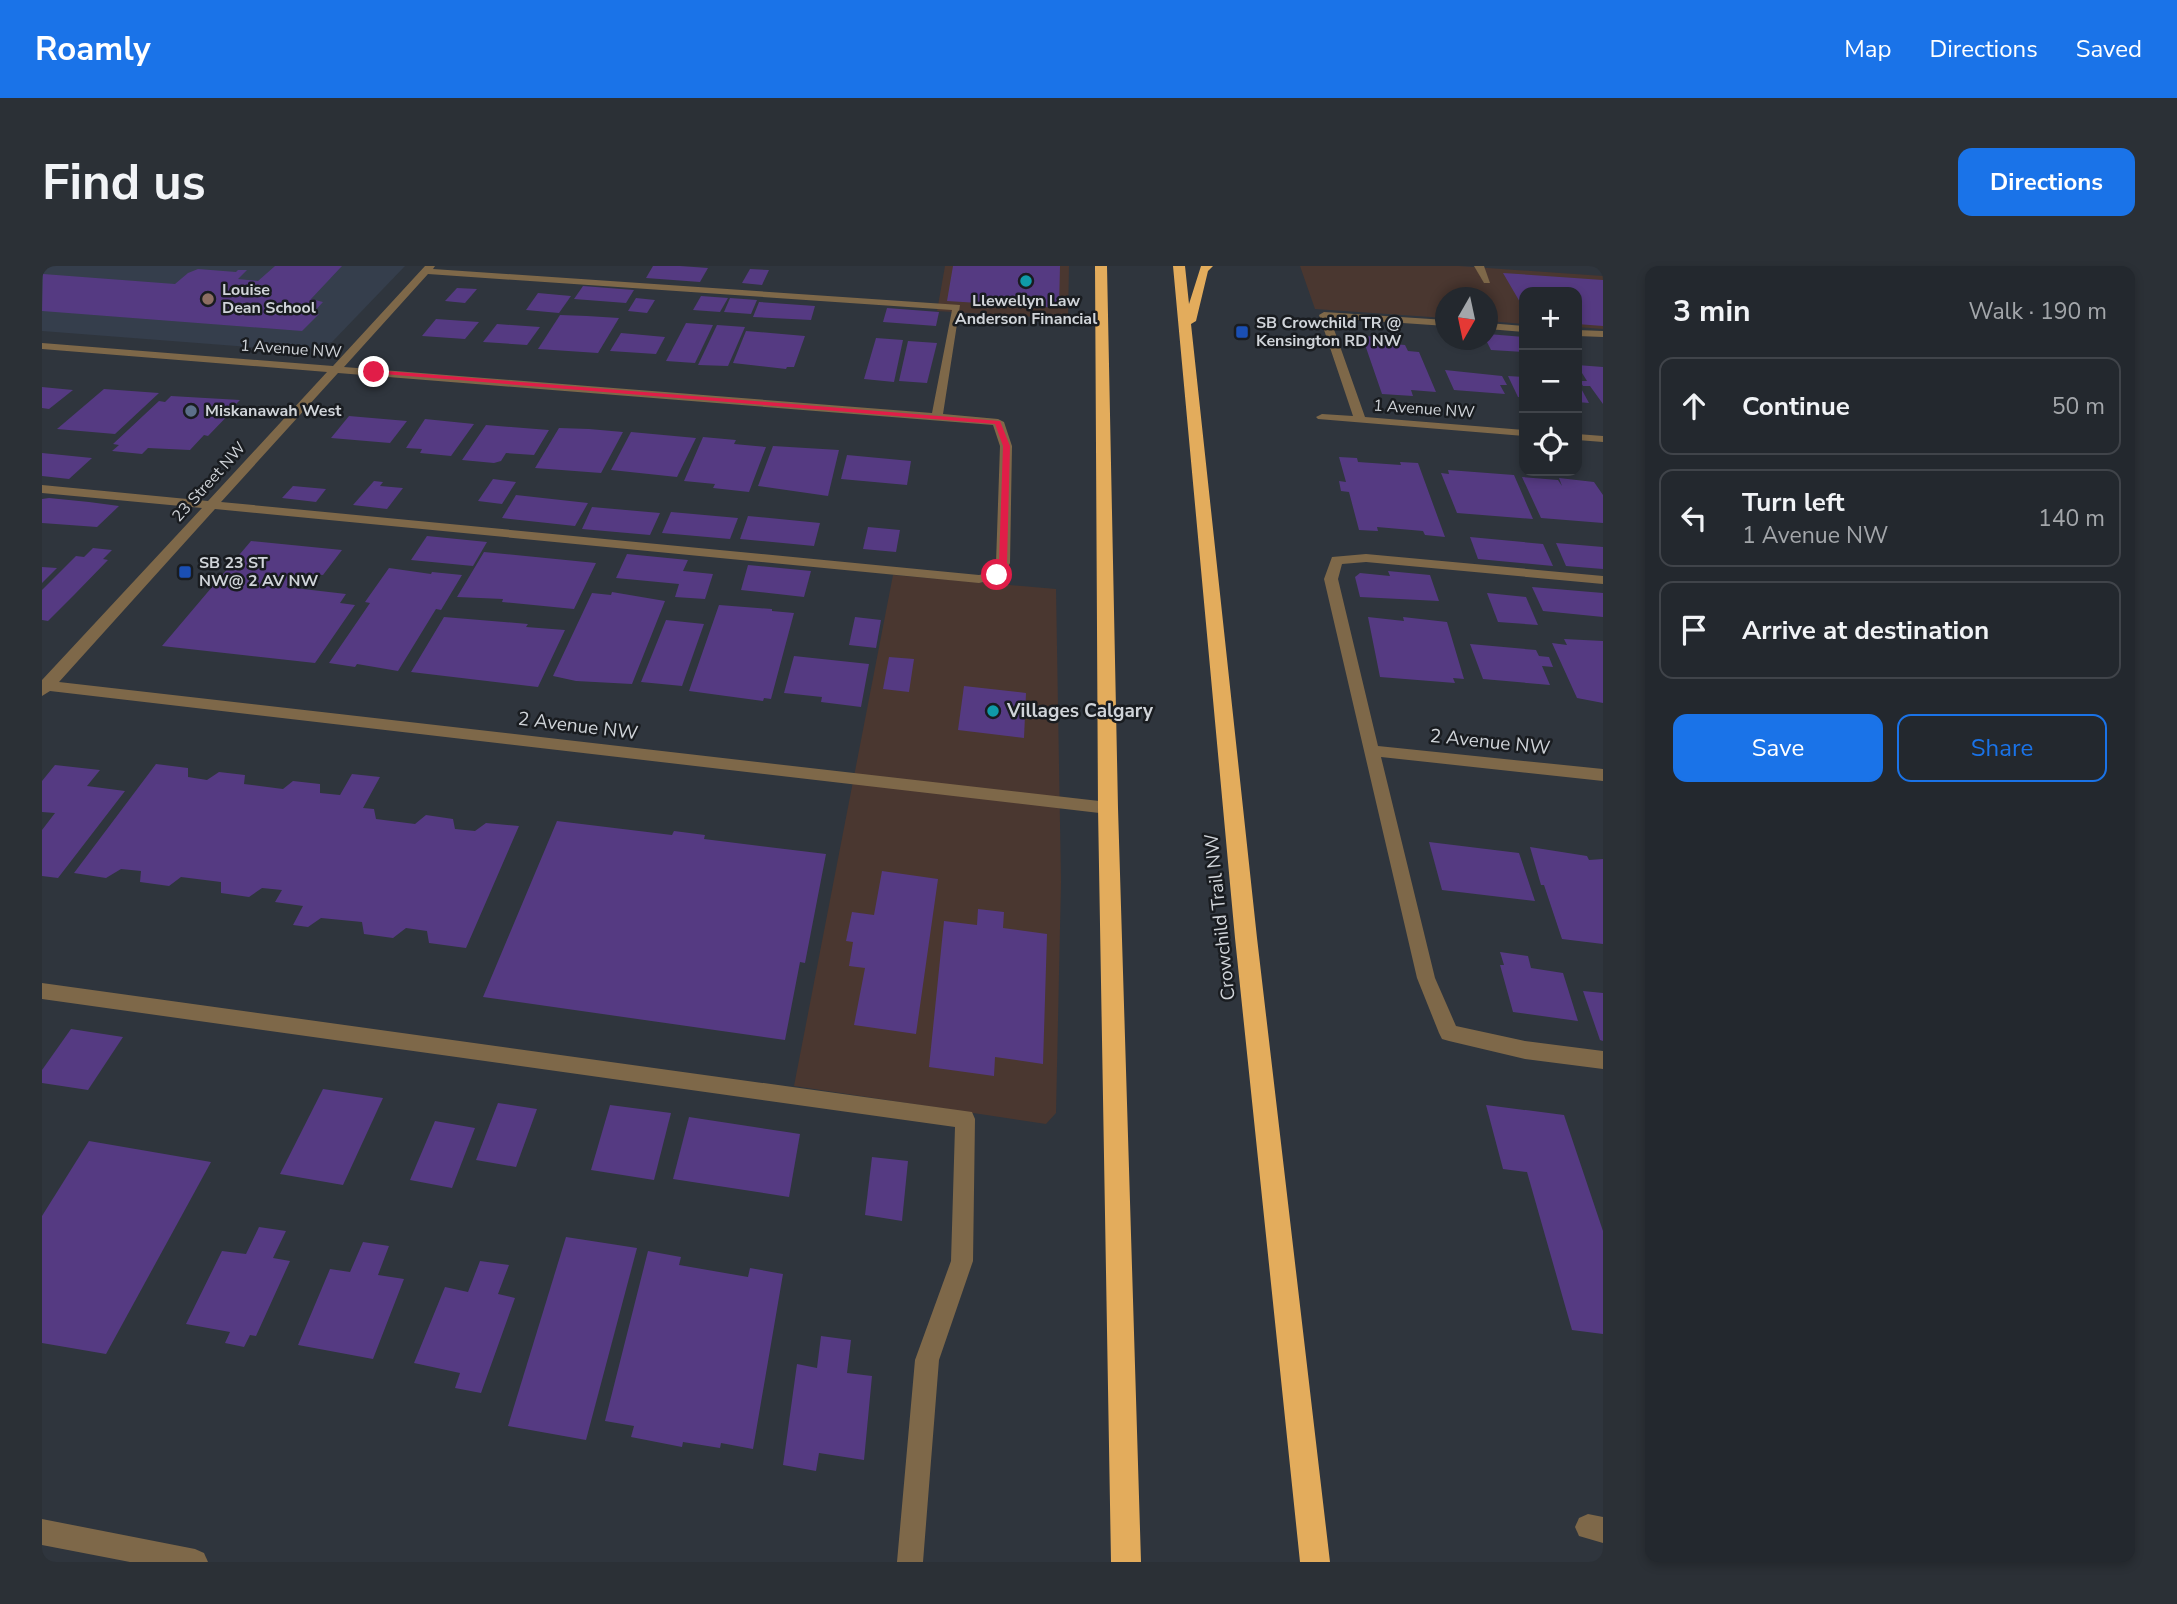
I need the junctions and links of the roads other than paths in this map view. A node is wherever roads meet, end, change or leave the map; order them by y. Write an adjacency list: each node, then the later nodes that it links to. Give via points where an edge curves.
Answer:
1 (1101, 266): 27 (highway)
2 (1179, 266): 12 (highway, Crowchild Trail NW)
3 (1207, 266): 12 (highway)
4 (1479, 266): 6 (street)
5 (428, 268): 14 (street, 23 Street NW); 15 (street, via 957,307)
6 (1487, 281)
7 (1435, 322): 17 (street, via 1324,315)
8 (1498, 327): 9 (street)
9 (1519, 329)
10 (1582, 332): 11 (street)
11 (1603, 334)
12 (1185, 340): 34 (highway, Crowchild Trail NW)
13 (42, 346): 14 (street, 1 Avenue NW)
14 (337, 369): 15 (street, 1 Avenue NW); 22 (street, 23 Street NW)
15 (937, 417): 22 (street, 1 Avenue NW, via 998,422 1006,446 1003,563 997,575 979,579)
16 (1322, 417): 17 (street, 1 Avenue NW)
17 (1360, 420): 18 (street, 1 Avenue NW)
18 (1519, 433)
19 (1582, 437): 20 (street)
20 (1603, 439)
21 (42, 489): 22 (street)
22 (212, 505): 24 (street, 23 Street NW)
23 (1603, 580): 25 (street, via 1367,558 1337,560 1331,579)
24 (44, 687): 27 (street, 2 Avenue NW)
25 (1373, 751): 26 (street, 2 Avenue NW); 29 (street, via 1426,978 1449,1033 1525,1050)
26 (1603, 775)
27 (1108, 808): 33 (highway)
28 (42, 991): 32 (street, via 965,1119 962,1261 927,1360)
29 (1603, 1060)
30 (42, 1532): 31 (street)
31 (195, 1562)
32 (910, 1562)
33 (1126, 1562)
34 (1315, 1562)

